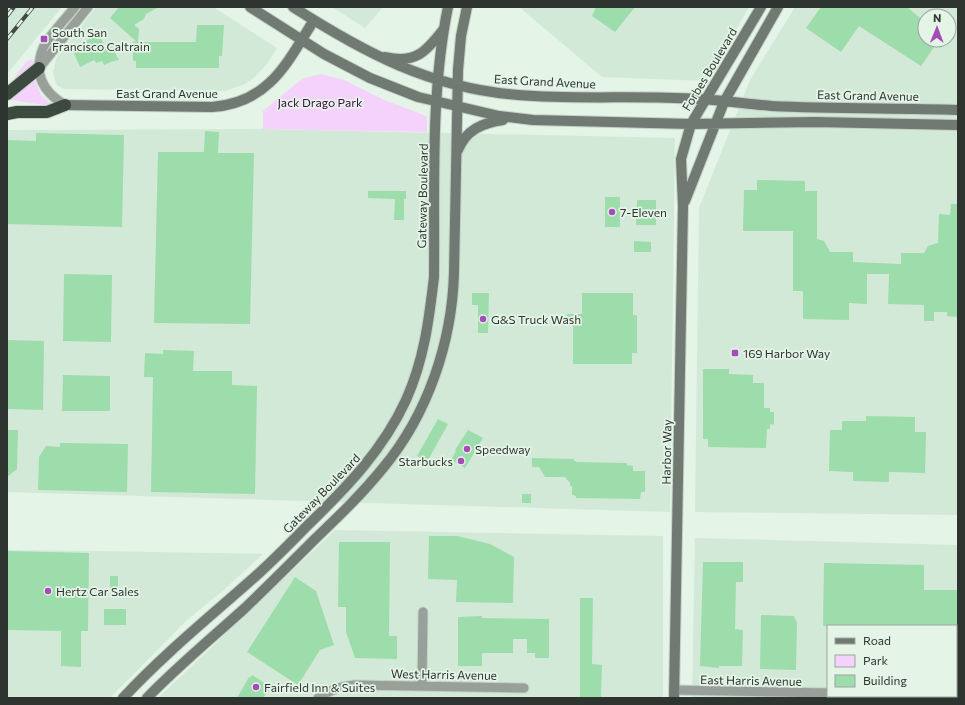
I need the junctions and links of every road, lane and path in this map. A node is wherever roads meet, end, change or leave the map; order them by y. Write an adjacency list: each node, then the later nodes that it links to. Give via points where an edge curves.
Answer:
1 (75, 7): 13 (street, via 43,48)
2 (88, 7): 13 (street)
3 (250, 7): 11 (main road)
4 (293, 7): 9 (main road)
5 (448, 7): 10 (main road, Gateway Boulevard)
6 (467, 7): 15 (main road, via 461,36)
7 (761, 7): 17 (main road, Forbes Boulevard)
8 (778, 7): 19 (main road)
9 (314, 20): 11 (main road, East Grand Avenue); 12 (main road, East Grand Avenue)
10 (443, 30): 12 (main road, via 428,50 415,57 396,59); 14 (main road, Gateway Boulevard)
11 (301, 40): 18 (main road, via 354,70 401,91); 20 (main road, East Grand Avenue, via 270,84 254,96 233,105)
12 (374, 55): 14 (main road, East Grand Avenue)
13 (39, 68): 16 (highway); 20 (street, via 47,92)
14 (439, 80): 15 (main road, East Grand Avenue); 18 (main road, Gateway Boulevard)
15 (457, 85): 17 (main road, East Grand Avenue, via 534,96); 21 (main road)
16 (7, 94)
17 (707, 100): 19 (main road, East Grand Avenue); 25 (main road, Forbes Boulevard)
18 (437, 102): 21 (main road); 35 (main road, Gateway Boulevard, via 432,301 421,359 399,413 372,458 348,487 268,565 167,654)
19 (724, 102): 22 (main road, East Grand Avenue, via 774,106); 26 (main road)
20 (65, 105): 23 (highway, via 47,112)
21 (457, 107): 24 (main road); 28 (main road)
22 (958, 110)
23 (7, 114)
24 (515, 119): 25 (main road); 28 (main road, via 490,122 472,130 462,141)
25 (691, 124): 26 (main road); 29 (main road, Harbor Way, via 681,159)
26 (715, 124): 27 (main road, via 816,122); 29 (main road, Harbor Way)
27 (958, 125)
28 (456, 163): 36 (main road, via 454,273 450,319 438,366 405,438 358,497)
29 (683, 206): 34 (main road, Harbor Way)
30 (423, 612): 31 (street)
31 (422, 686): 32 (street, West Harris Avenue); 37 (street, West Harris Avenue, via 354,685 332,690)
32 (524, 688)
33 (827, 693): 34 (street, East Harris Avenue)
34 (674, 694)
35 (123, 698)
36 (147, 698)
37 (318, 698)

